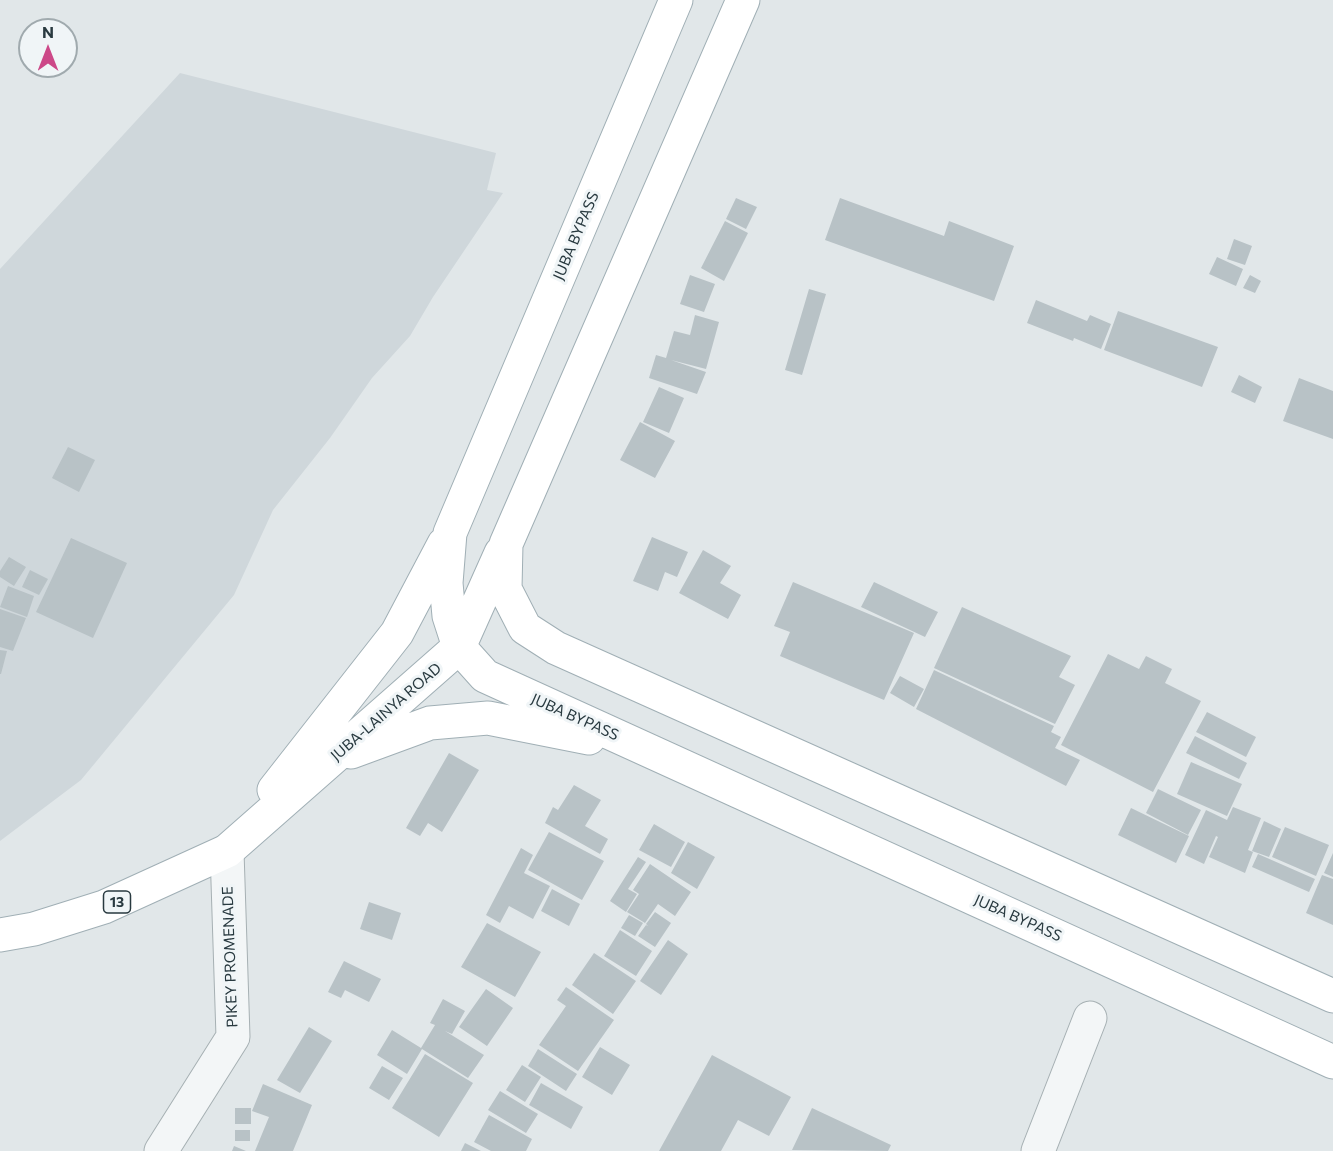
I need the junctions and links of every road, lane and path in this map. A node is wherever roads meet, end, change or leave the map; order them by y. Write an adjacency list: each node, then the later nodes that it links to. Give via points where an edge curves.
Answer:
1 (676, 0): 3 (main road, JUBA BYPASS)
2 (743, 0): 4 (main road)
3 (450, 533): 5 (main road, JUBA BYPASS, via 448,616); 8 (main road, JUBA-LAINYA ROAD, via 397,633)
4 (506, 544): 5 (main road, JUBA-LAINYA ROAD); 10 (main road, via 505,589 525,628 556,648)
5 (459, 647): 6 (main road, JUBA BYPASS, via 485,676); 7 (main road, JUBA-LAINYA ROAD)
6 (652, 751): 7 (main road, via 488,718 430,723); 12 (main road, JUBA BYPASS)
7 (332, 759): 8 (main road, JUBA-LAINYA ROAD)
8 (227, 851): 9 (main road, JUBA-LAINYA ROAD / 13, via 104,908); 13 (street, PIKEY PROMENADE, via 233,1037)
9 (0, 935)
10 (1333, 996)
11 (1090, 1018): 14 (street)
12 (1333, 1062)
13 (161, 1151)
14 (1038, 1151)

